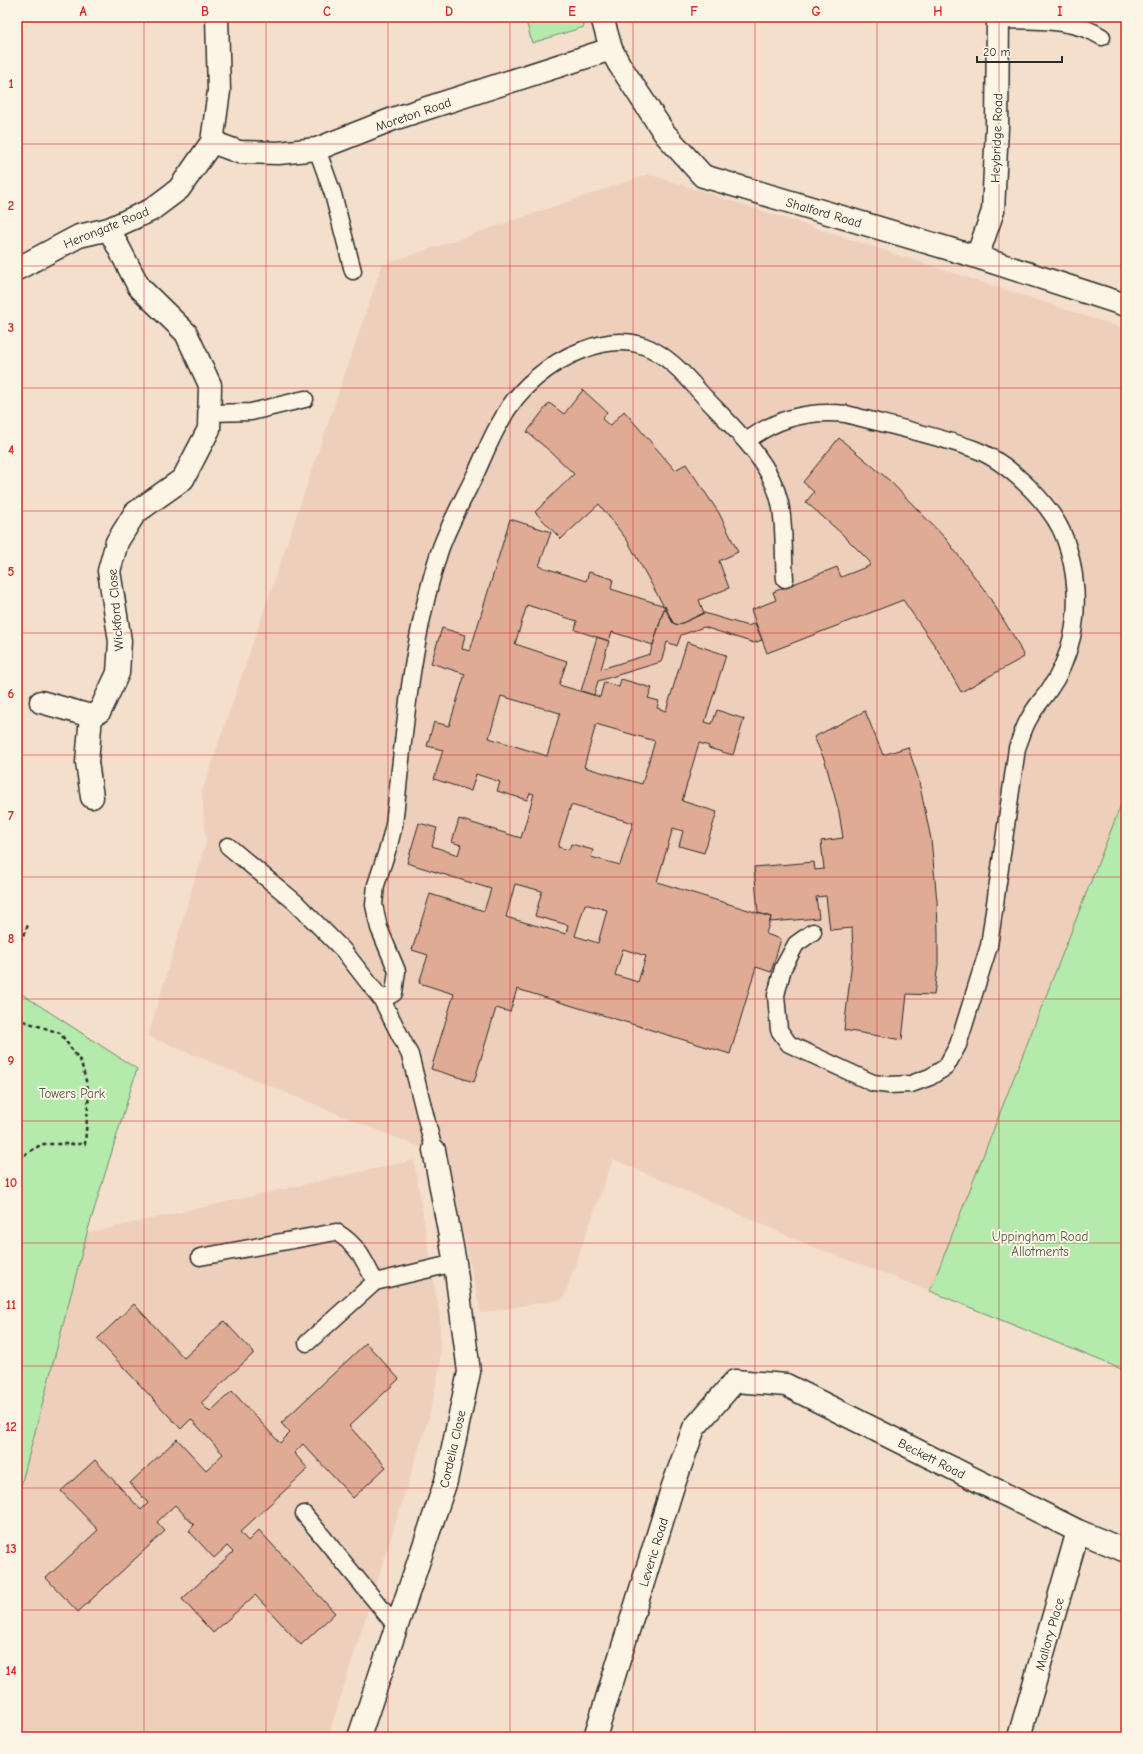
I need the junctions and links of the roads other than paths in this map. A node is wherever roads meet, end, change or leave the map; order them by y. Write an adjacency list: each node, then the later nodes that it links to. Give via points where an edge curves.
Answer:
1 (217, 17): 6 (street, Herongate Road, via 219,91)
2 (602, 17): 5 (street, Shalford Road)
3 (998, 18): 4 (lane, via 1078,26); 9 (street, Heybridge Road, via 993,211)
4 (1102, 37)
5 (611, 49): 7 (street, Moreton Road, via 393,119); 9 (street, Shalford Road, via 665,134 703,176)
6 (212, 142): 7 (street, Moreton Road, via 239,152 278,153); 8 (street, Herongate Road, via 180,189 152,210)
7 (317, 149): 11 (lane, via 334,194)
8 (109, 229): 10 (street, Herongate Road, via 79,236); 14 (street, Wickford Close, via 139,287 186,333 210,385)
9 (977, 257): 12 (street, Shalford Road)
10 (17, 269)
11 (353, 271)
12 (1126, 305)
13 (305, 399): 14 (lane, via 251,412)
14 (209, 413): 18 (street, Wickford Close, via 209,429 183,479 135,513 117,542 109,571 120,640 118,673 100,711)
15 (747, 441): 16 (lane, via 773,481 780,504); 21 (lane, via 782,421 804,414 825,412 846,414 975,450 998,461 1024,482 1046,506 1065,537 1073,566 1076,599 1072,637 1060,670 1030,717 1017,748 989,946 958,1044 946,1067 930,1077 911,1084 873,1083 788,1044 779,1030 776,995 783,968 796,944); 22 (lane, via 662,354 644,345 622,341 596,344 556,363 544,371 518,397 501,419 439,552 421,622 410,681 394,825 376,885 374,905 379,928 397,971 394,993)
16 (784, 579)
17 (41, 702): 18 (street)
18 (91, 716): 19 (street, via 87,762)
19 (92, 797)
20 (228, 846): 22 (lane, via 295,902 343,950)
21 (813, 932)
22 (382, 1000): 23 (lane, via 410,1055)
23 (434, 1150): 25 (street, Cordelia Close)
24 (200, 1257): 26 (lane, via 336,1232 360,1251)
25 (455, 1263): 26 (lane); 32 (street, Cordelia Close, via 469,1372 446,1481)
26 (375, 1282): 27 (lane)
27 (307, 1343)
28 (735, 1380): 30 (street, Beckett Road, via 786,1385); 34 (street, Leveric Road, via 694,1428 672,1489)
29 (304, 1514): 32 (lane)
30 (1078, 1531): 31 (street, Beckett Road); 35 (street, Mallory Place)
31 (1126, 1551)
32 (396, 1626): 33 (street, Cordelia Close)
33 (358, 1737)
34 (595, 1737)
35 (1019, 1737)

